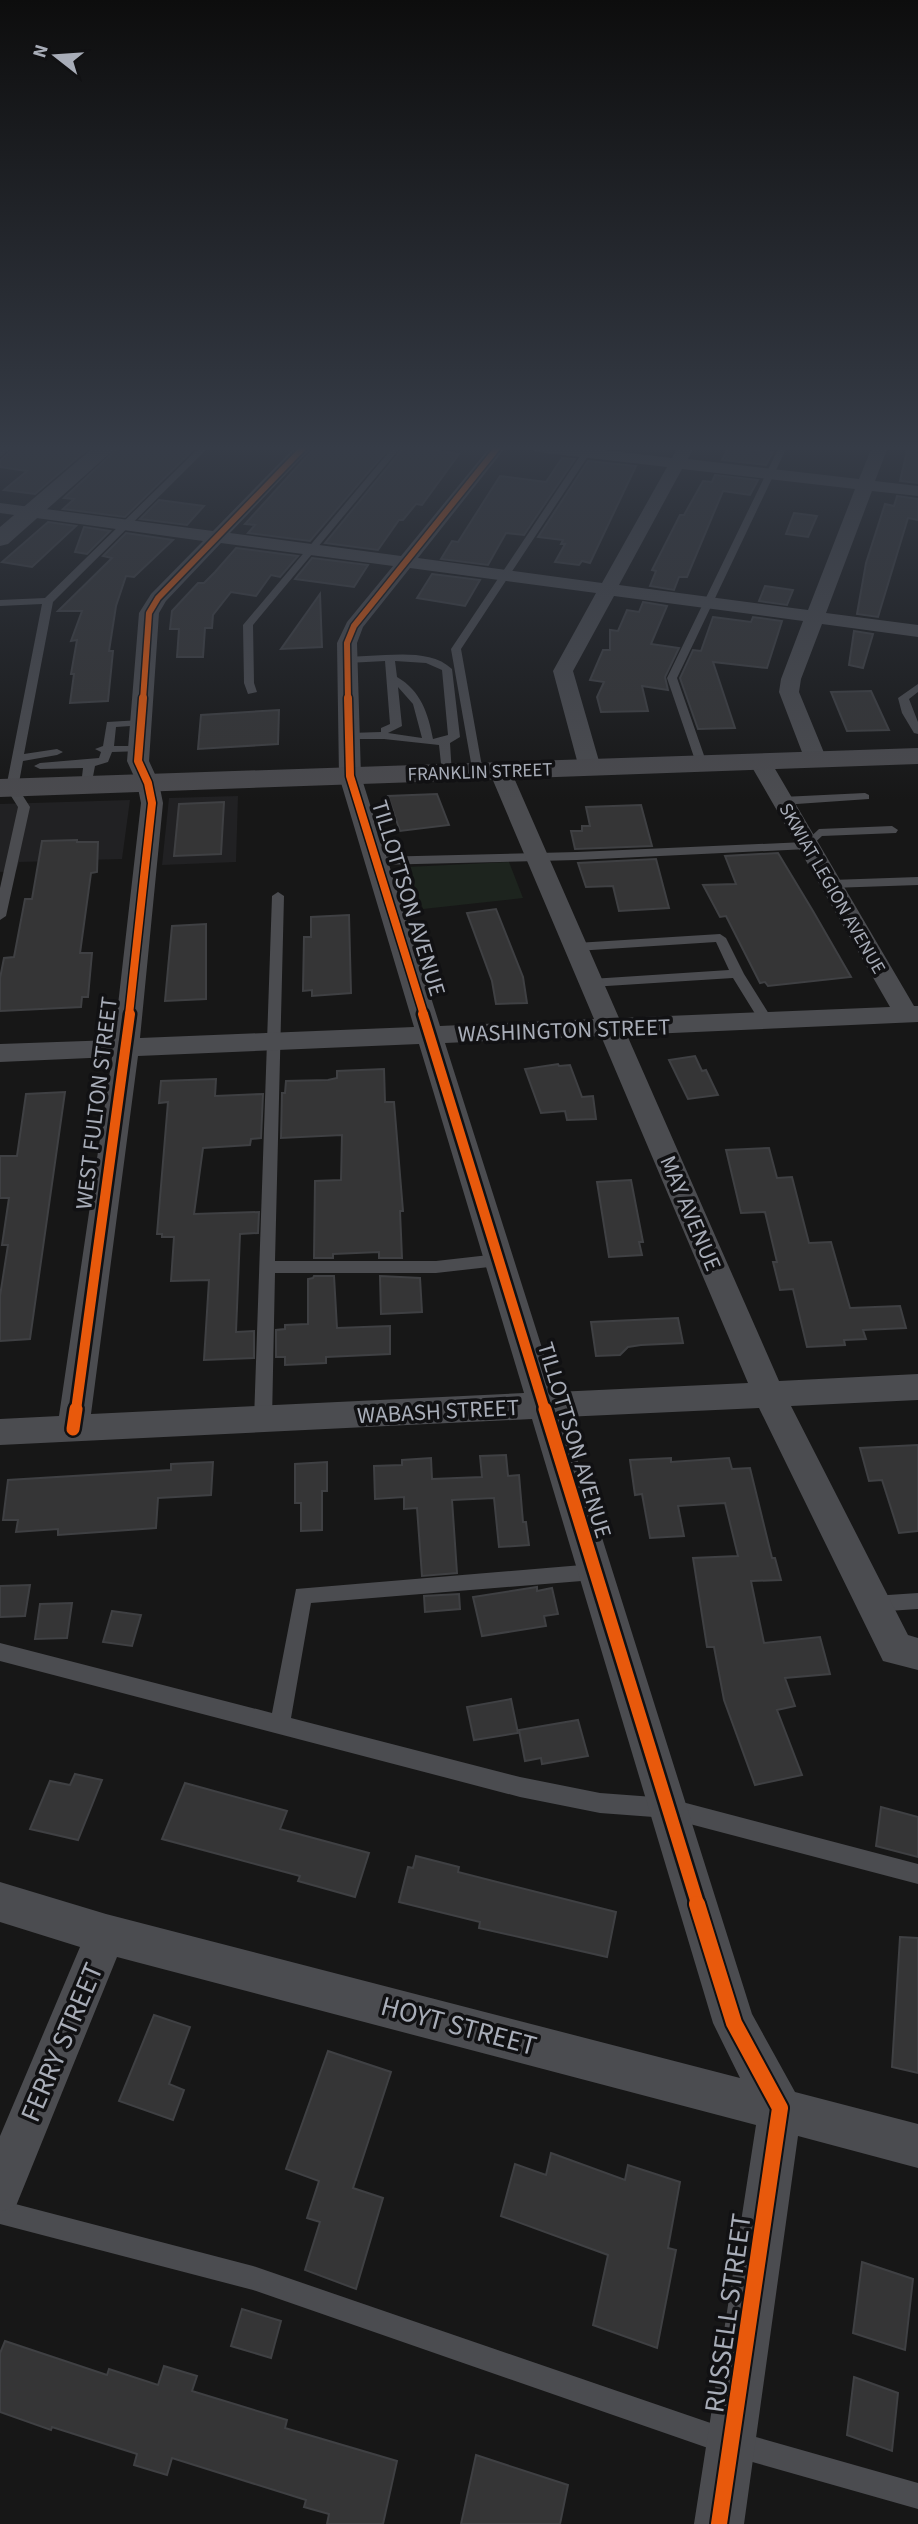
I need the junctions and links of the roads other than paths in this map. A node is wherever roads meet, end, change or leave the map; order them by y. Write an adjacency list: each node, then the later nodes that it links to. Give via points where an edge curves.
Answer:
1 (84, 565): 12 (lane)
2 (190, 565): 22 (street, WEST FULTON STREET, via 149,613)
3 (297, 565): 21 (lane, via 248,625)
4 (404, 565): 18 (street, TILLOTTSON AVENUE, via 355,626 347,643)
5 (411, 565): 10 (street)
6 (513, 565): 10 (lane)
7 (621, 565): 11 (street)
8 (727, 565): 14 (lane)
9 (834, 565): 15 (street)
10 (504, 578): 11 (street); 37 (lane, via 456,649)
11 (606, 591): 14 (street); 36 (street, via 563,671)
12 (48, 601): 13 (lane); 32 (lane)
13 (0, 603)
14 (709, 604): 15 (street); 35 (lane, via 671,678)
15 (814, 617): 16 (street); 33 (street, via 789,692)
16 (918, 631)
17 (385, 659): 18 (lane); 19 (lane); 24 (lane); 26 (lane, via 432,660 447,669 454,737)
18 (347, 660): 25 (street, TILLOTTSON AVENUE)
19 (392, 679): 24 (lane, via 396,726); 27 (lane, via 405,685 422,708)
20 (918, 687): 23 (lane, via 903,698)
21 (252, 692)
22 (141, 723): 28 (lane, via 111,724); 29 (street, WEST FULTON STREET)
23 (918, 732)
24 (386, 733): 25 (lane); 27 (lane)
25 (349, 736): 40 (street, TILLOTTSON AVENUE)
26 (444, 740): 27 (lane); 38 (lane)
27 (428, 741)
28 (105, 749): 29 (lane); 39 (lane, via 104,760)
29 (139, 749): 42 (street, WEST FULTON STREET, via 138,761)
30 (57, 752): 41 (lane)
31 (918, 756): 33 (main road, FRANKLIN STREET)
32 (18, 759): 41 (lane); 41 (lane)
33 (816, 760): 34 (main road, FRANKLIN STREET)
34 (760, 762): 35 (main road, FRANKLIN STREET); 44 (street, SKWIAT LEGION AVENUE)
35 (701, 764): 36 (main road, FRANKLIN STREET)
36 (590, 768): 37 (main road, FRANKLIN STREET)
37 (489, 771): 38 (main road, FRANKLIN STREET); 47 (street, MAY AVENUE)
38 (448, 773): 40 (main road, FRANKLIN STREET)
39 (88, 775): 41 (main road, FRANKLIN STREET); 42 (main road, FRANKLIN STREET)
40 (350, 776): 42 (main road, FRANKLIN STREET); 48 (street, TILLOTTSON AVENUE)
41 (25, 777): 52 (lane, via 24,807)
42 (148, 783): 61 (street, WEST FULTON STREET, via 152,803)
43 (864, 797): 44 (lane)
44 (782, 801): 46 (street, SKWIAT LEGION AVENUE)
45 (892, 831): 46 (lane, via 819,833)
46 (808, 845): 47 (lane); 50 (street, SKWIAT LEGION AVENUE)
47 (537, 856): 48 (lane); 53 (street, MAY AVENUE)
48 (375, 860): 59 (street, TILLOTTSON AVENUE)
49 (918, 881): 50 (lane)
50 (831, 884): 56 (street, SKWIAT LEGION AVENUE)
51 (278, 896): 60 (lane)
52 (0, 916)
53 (576, 947): 54 (lane, via 720,939); 55 (street, MAY AVENUE)
54 (737, 974): 55 (lane); 57 (lane)
55 (591, 983): 58 (street, MAY AVENUE)
56 (913, 1014): 57 (street, WASHINGTON STREET)
57 (767, 1022): 58 (street, WASHINGTON STREET)
58 (611, 1029): 59 (street, WASHINGTON STREET); 66 (street, MAY AVENUE)
59 (428, 1034): 60 (street, WASHINGTON STREET); 63 (street, TILLOTTSON AVENUE)
60 (273, 1041): 61 (street, WASHINGTON STREET); 64 (lane)
61 (126, 1048): 62 (street, WASHINGTON STREET); 69 (street, WEST FULTON STREET)
62 (0, 1053)
63 (498, 1260): 64 (lane, via 436,1267); 67 (street, TILLOTTSON AVENUE)
64 (267, 1267): 68 (lane)
65 (918, 1387): 66 (street, WABASH STREET)
66 (769, 1395): 67 (street, WABASH STREET); 73 (street, MAY AVENUE)
67 (543, 1406): 68 (street, WABASH STREET); 71 (street, TILLOTTSON AVENUE)
68 (263, 1419): 69 (street, WABASH STREET)
69 (73, 1429): 70 (street, WABASH STREET)
70 (0, 1432)
71 (594, 1572): 76 (lane, via 303,1595); 77 (street, TILLOTTSON AVENUE)
72 (918, 1601): 73 (lane)
73 (873, 1604): 75 (street, MAY AVENUE)
74 (0, 1652): 76 (lane)
75 (907, 1652)
76 (280, 1724): 77 (lane, via 520,1787 600,1803)
77 (667, 1808): 78 (lane); 81 (street, TILLOTTSON AVENUE, via 734,2023)
78 (918, 1874)
79 (0, 1902): 80 (street, HOYT STREET)
80 (106, 1934): 81 (street, HOYT STREET); 83 (street, FERRY STREET)
81 (780, 2108): 82 (street, HOYT STREET); 85 (street, RUSSELL STREET)
82 (918, 2146)
83 (0, 2190)
84 (0, 2212): 85 (lane, via 253,2278)
85 (731, 2443): 86 (lane); 87 (street, RUSSELL STREET)
86 (918, 2496)
87 (719, 2524)

